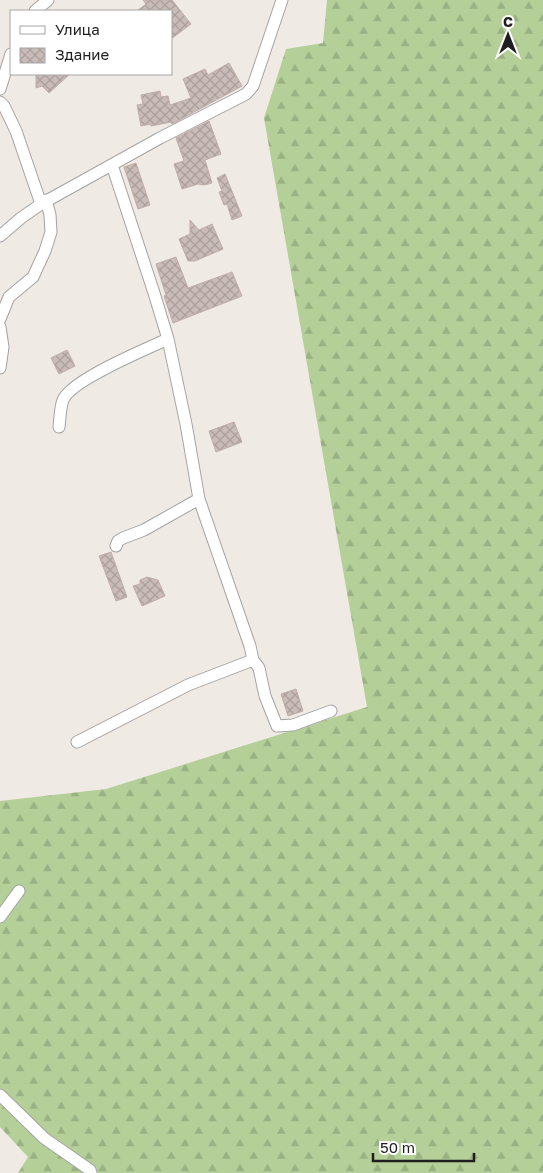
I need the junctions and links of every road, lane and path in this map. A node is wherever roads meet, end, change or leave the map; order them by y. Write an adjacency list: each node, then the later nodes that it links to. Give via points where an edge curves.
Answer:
1 (48, 0): 3 (street)
2 (282, 0): 7 (street, via 253,86 246,94)
3 (35, 10)
4 (10, 57): 5 (street)
5 (0, 89)
6 (0, 102): 8 (street, via 16,131)
7 (112, 165): 8 (street); 12 (street)
8 (44, 202): 9 (street); 10 (street, via 50,215 51,232 46,250 33,277 9,297)
9 (0, 236)
10 (0, 319)
11 (0, 327): 13 (street, via 3,347)
12 (168, 339): 14 (street, via 98,373 68,392); 15 (street)
13 (0, 368)
14 (59, 427)
15 (199, 499): 16 (street, via 123,538); 17 (street)
16 (116, 546)
17 (253, 660): 18 (street, via 259,668 265,696 277,726 293,725); 19 (street, via 188,685)
18 (331, 711)
19 (77, 742)
20 (19, 891): 21 (street)
21 (0, 917)
22 (0, 1095): 23 (street, via 44,1138)
23 (91, 1173)

